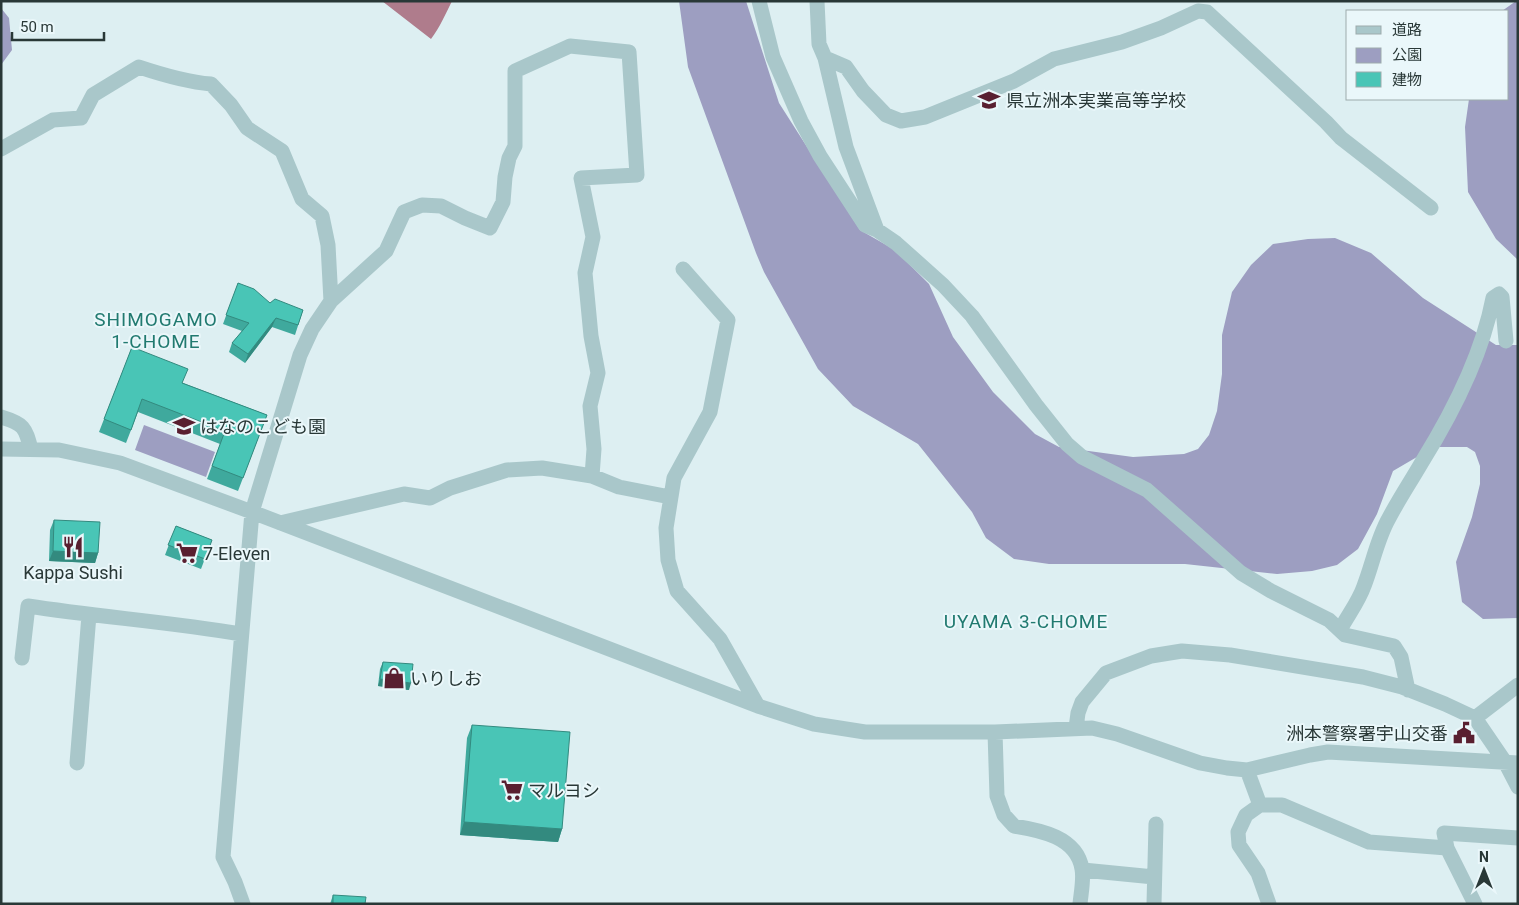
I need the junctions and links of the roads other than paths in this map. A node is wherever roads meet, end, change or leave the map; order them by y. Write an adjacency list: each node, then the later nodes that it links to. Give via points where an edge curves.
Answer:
1 (759, 1): 6 (street, via 773,57 801,121 865,225)
2 (817, 1): 3 (street, via 819,44)
3 (825, 58): 5 (street, via 846,67 886,115 901,121 925,117 988,92 1054,59 1122,42 1198,11 1207,12 1341,138); 6 (street, via 846,147)
4 (1, 149): 8 (street, via 53,120 81,118 93,95 139,67 169,77 211,84 246,128 282,151 302,199 322,216 328,245)
5 (1431, 208)
6 (877, 230): 18 (street, via 943,285 972,316 1036,405 1067,444 1082,457 1147,490 1241,572 1328,620)
7 (683, 268): 14 (street, via 728,320 710,412 674,478)
8 (331, 301): 13 (street, via 386,251 404,212 422,205 441,206 490,228 503,202 509,158 515,146 515,71 570,46 629,52 637,175 581,178 593,238 585,273 598,372 590,406 594,449); 15 (street, via 312,329 300,355)
9 (1506, 341): 18 (street, via 1502,297 1499,294 1493,298 1474,361 1456,401 1388,519 1364,587)
10 (1, 417): 12 (street, via 25,430)
11 (1, 448): 12 (street)
12 (31, 449): 15 (street, via 60,450 120,463)
13 (592, 476): 14 (street, via 619,487); 16 (street, via 542,468 507,470 450,488 430,498 404,494)
14 (670, 497): 23 (street, via 666,528 668,560 677,591 720,639)
15 (252, 512): 16 (street); 19 (street)
16 (280, 523): 23 (street)
17 (89, 615): 19 (street); 20 (street, via 28,606); 28 (street)
18 (1340, 630): 22 (street, via 1345,635 1394,646)
19 (242, 634): 37 (street, via 223,857)
20 (22, 658)
21 (1518, 685): 24 (street)
22 (1408, 690): 24 (street); 25 (street, via 1363,677 1230,655 1182,651 1151,656 1106,674 1082,702)
23 (758, 706): 26 (street, via 814,724 865,732)
24 (1475, 718): 27 (street)
25 (1076, 728): 26 (street); 29 (street, via 1117,734 1213,766)
26 (995, 732): 35 (street, via 997,796 1004,815 1014,826 1040,830 1060,838 1080,859)
27 (1511, 762): 29 (street, via 1328,752); 30 (street)
28 (77, 763)
29 (1247, 770): 31 (street)
30 (1518, 787)
31 (1260, 805): 34 (street, via 1282,805 1368,842); 40 (street, via 1246,816 1238,832 1239,845 1258,873)
32 (1156, 824): 36 (street)
33 (1518, 838): 34 (street, via 1444,833)
34 (1448, 848): 41 (street)
35 (1083, 870): 36 (street); 38 (street)
36 (1154, 877): 39 (street)
37 (243, 904)
38 (1080, 904)
39 (1154, 904)
40 (1270, 904)
41 (1475, 904)

